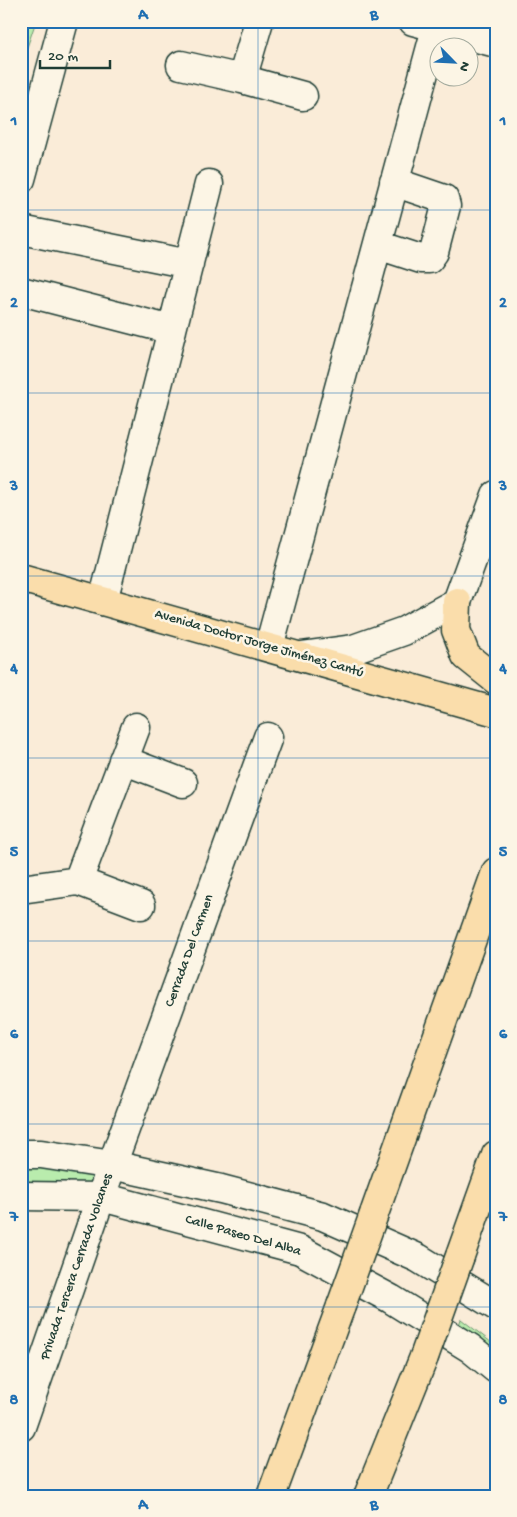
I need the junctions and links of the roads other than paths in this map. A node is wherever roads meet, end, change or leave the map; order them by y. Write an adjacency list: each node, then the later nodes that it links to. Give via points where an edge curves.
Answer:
1 (64, 21): 8 (street)
2 (259, 21): 6 (street)
3 (429, 23): 4 (street); 9 (street)
4 (496, 43)
5 (181, 65): 6 (street)
6 (242, 79): 7 (street)
7 (303, 96)
8 (21, 180)
9 (394, 182): 12 (street); 12 (street, via 444,199 446,206 434,252 429,259)
10 (208, 184): 13 (street)
11 (21, 230): 13 (street)
12 (378, 245): 20 (street)
13 (189, 264): 15 (street)
14 (21, 291): 15 (street)
15 (172, 330): 18 (street)
16 (496, 495): 19 (street)
17 (21, 578): 18 (main road, Avenida Doctor Jorge Jiménez Cantú)
18 (103, 601): 20 (main road, Avenida Doctor Jorge Jiménez Cantú)
19 (457, 602): 21 (street, via 404,631 361,646); 22 (main road, via 456,630 466,656)
20 (269, 647): 21 (main road, Avenida Doctor Jorge Jiménez Cantú)
21 (301, 656): 23 (main road, Avenida Doctor Jorge Jiménez Cantú)
22 (496, 680)
23 (496, 712)
24 (136, 727): 26 (street)
25 (268, 737): 34 (street, Cerrada Del Carmen)
26 (123, 760): 27 (street); 29 (street)
27 (183, 783)
28 (496, 872): 40 (main road, bridge)
29 (78, 881): 30 (street); 31 (street)
30 (21, 889)
31 (141, 905)
32 (21, 1154): 34 (street)
33 (496, 1155): 41 (main road, bridge, via 424,1357)
34 (112, 1165): 36 (street, Privada Tercera Cerrada Volcanes); 37 (street, via 323,1216 418,1258)
35 (21, 1196): 36 (street, Calle Paseo Del Alba)
36 (102, 1197): 38 (street, Calle Paseo Del Alba, via 300,1250 391,1299 470,1348); 39 (street, Privada Tercera Cerrada Volcanes)
37 (496, 1306)
38 (496, 1369)
39 (21, 1426)
40 (271, 1496)
41 (368, 1496)

